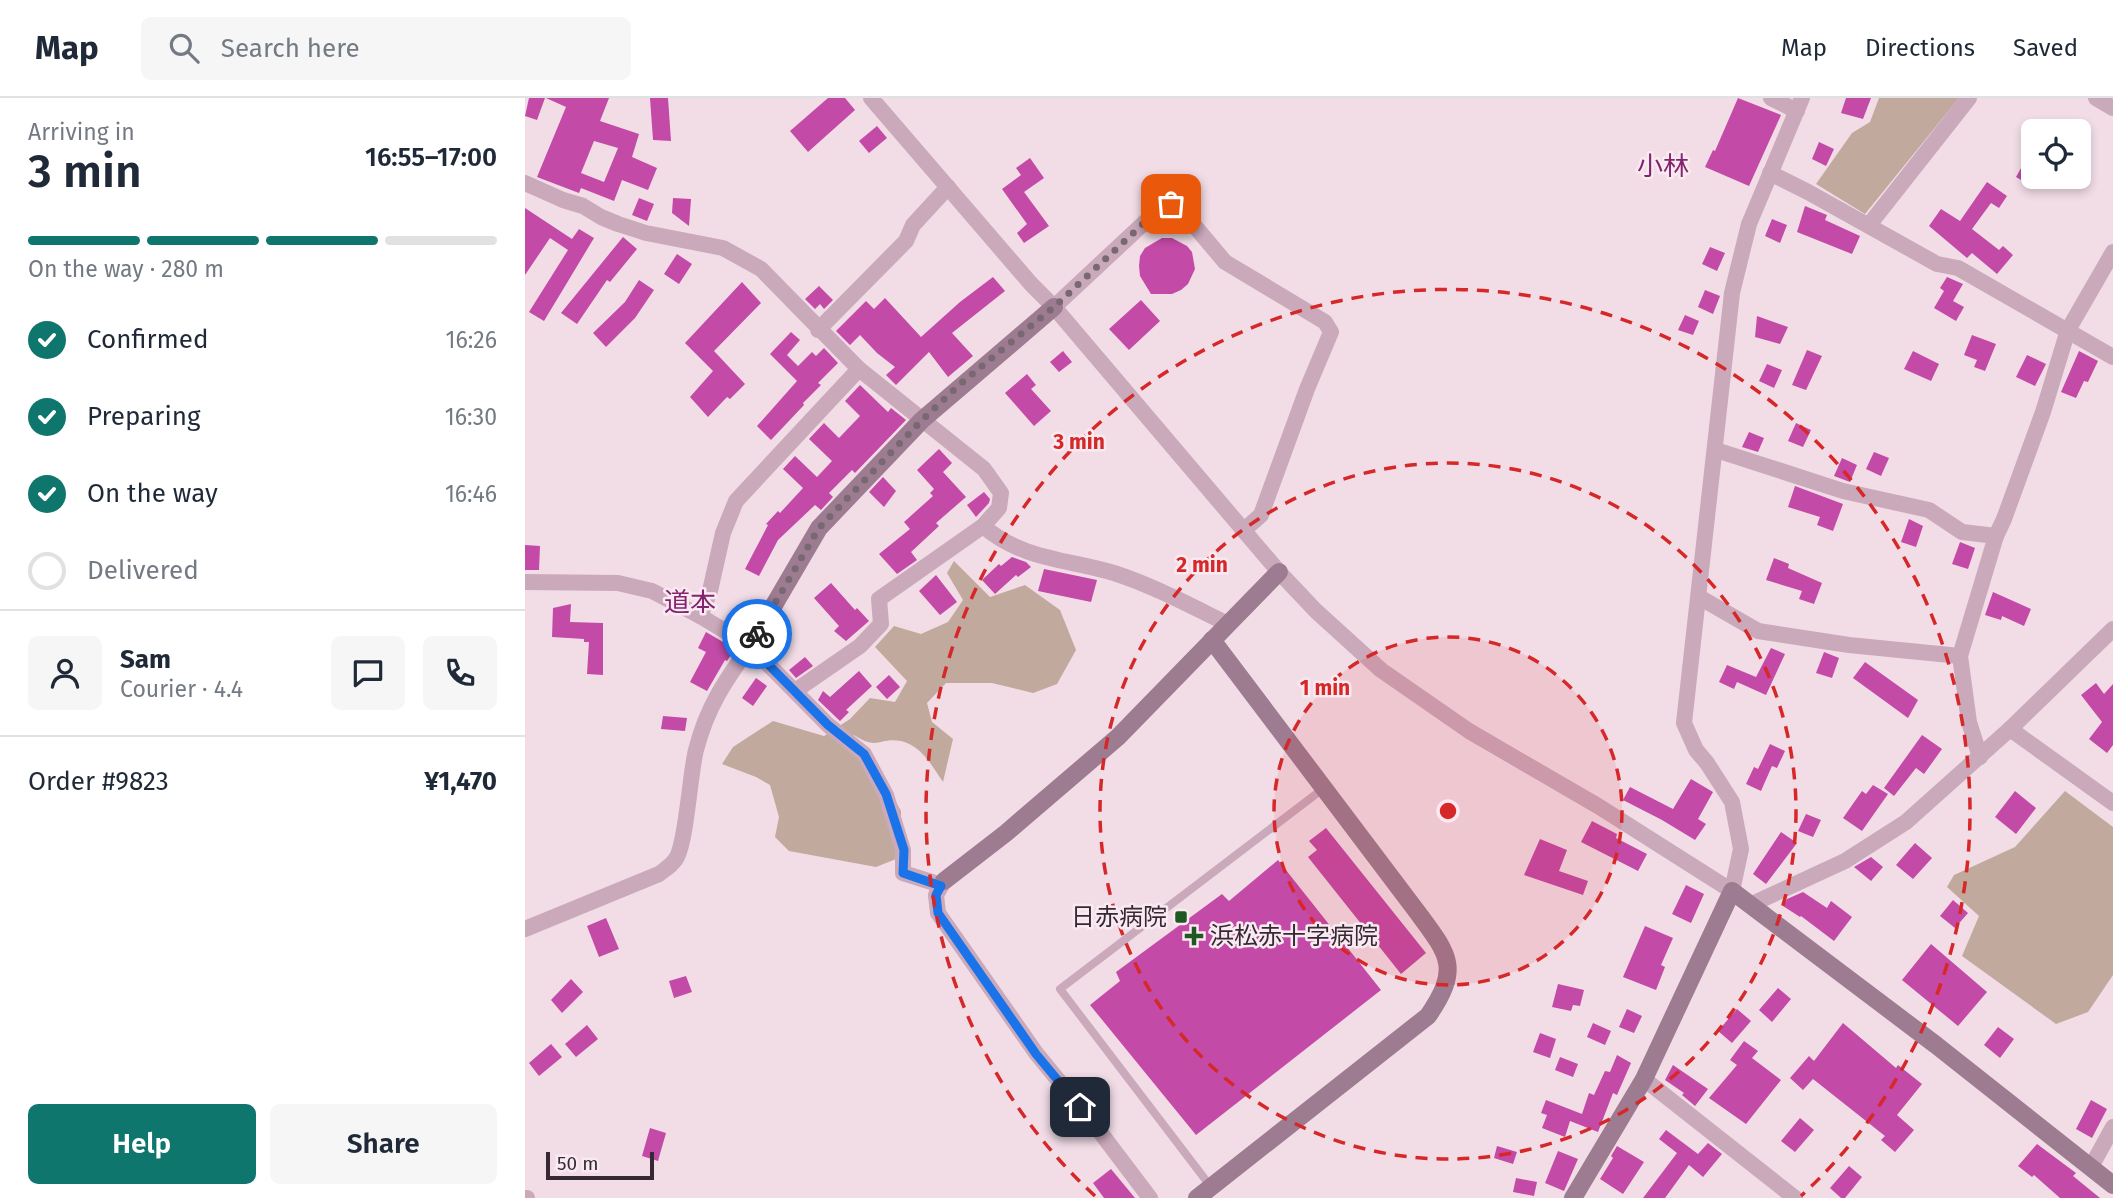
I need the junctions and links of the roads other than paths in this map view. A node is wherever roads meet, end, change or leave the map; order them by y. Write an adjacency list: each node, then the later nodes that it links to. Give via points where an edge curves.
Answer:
1 (871, 98): 7 (street)
2 (1771, 98): 4 (street)
3 (1969, 98): 8 (street)
4 (1799, 104): 5 (street)
5 (1770, 173): 8 (street); 16 (street, via 1749,224 1732,293)
6 (525, 183): 11 (street, via 627,227 723,248 761,269)
7 (949, 187): 10 (street); 11 (street, via 913,225 906,241)
8 (1869, 225): 12 (street, via 1937,264 1958,268)
9 (2113, 252): 12 (street)
10 (1054, 307): 15 (street); 18 (street); 18 (street, via 1160,208 1171,204 1225,262 1325,322 1331,332 1261,515)
11 (818, 330): 14 (street)
12 (2068, 330): 13 (street); 19 (street)
13 (2113, 357)
14 (859, 369): 15 (street); 23 (street, via 736,501)
15 (922, 420): 17 (street, via 997,485 999,508); 27 (street, via 819,528)
16 (1716, 450): 19 (street, via 1843,491 1929,510 1962,532); 22 (street)
17 (983, 526): 24 (street, via 1025,552 1146,584); 29 (street, via 879,599 881,624 860,646)
18 (1244, 530): 20 (street)
19 (1996, 536): 28 (street)
20 (1279, 572): 24 (street); 35 (street, via 1381,670 1424,702)
21 (525, 582): 23 (street, via 618,583 652,592)
22 (1699, 597): 28 (street, via 1758,631); 35 (street, via 1684,723 1696,750 1732,802 1741,849)
23 (700, 616): 27 (street)
24 (1228, 624): 26 (street)
25 (2113, 629): 30 (street)
26 (1212, 640): 32 (street); 34 (street, via 1118,737)
27 (750, 646): 29 (street); 37 (street, via 719,689 704,724 676,859 659,874)
28 (1960, 656): 31 (street, via 1969,722)
29 (795, 691): 34 (street, via 864,754 886,794 904,850 903,873)
30 (2010, 729): 31 (street); 33 (street)
31 (1980, 757): 36 (street, via 1876,842)
32 (1324, 789): 42 (street, via 1445,950 1445,989 1428,1016); 42 (lane, via 1060,989)
33 (2113, 803)
34 (942, 883): 43 (street, via 936,895 938,913 1036,1054)
35 (1732, 891): 36 (street); 38 (street)
36 (1750, 905): 40 (street)
37 (525, 929)
38 (1644, 1079): 44 (street); 45 (street)
39 (2113, 1126): 40 (street)
40 (2091, 1167): 41 (street)
41 (2113, 1185)
42 (1204, 1193)
43 (1150, 1198)
44 (1573, 1198)
45 (1795, 1198)

